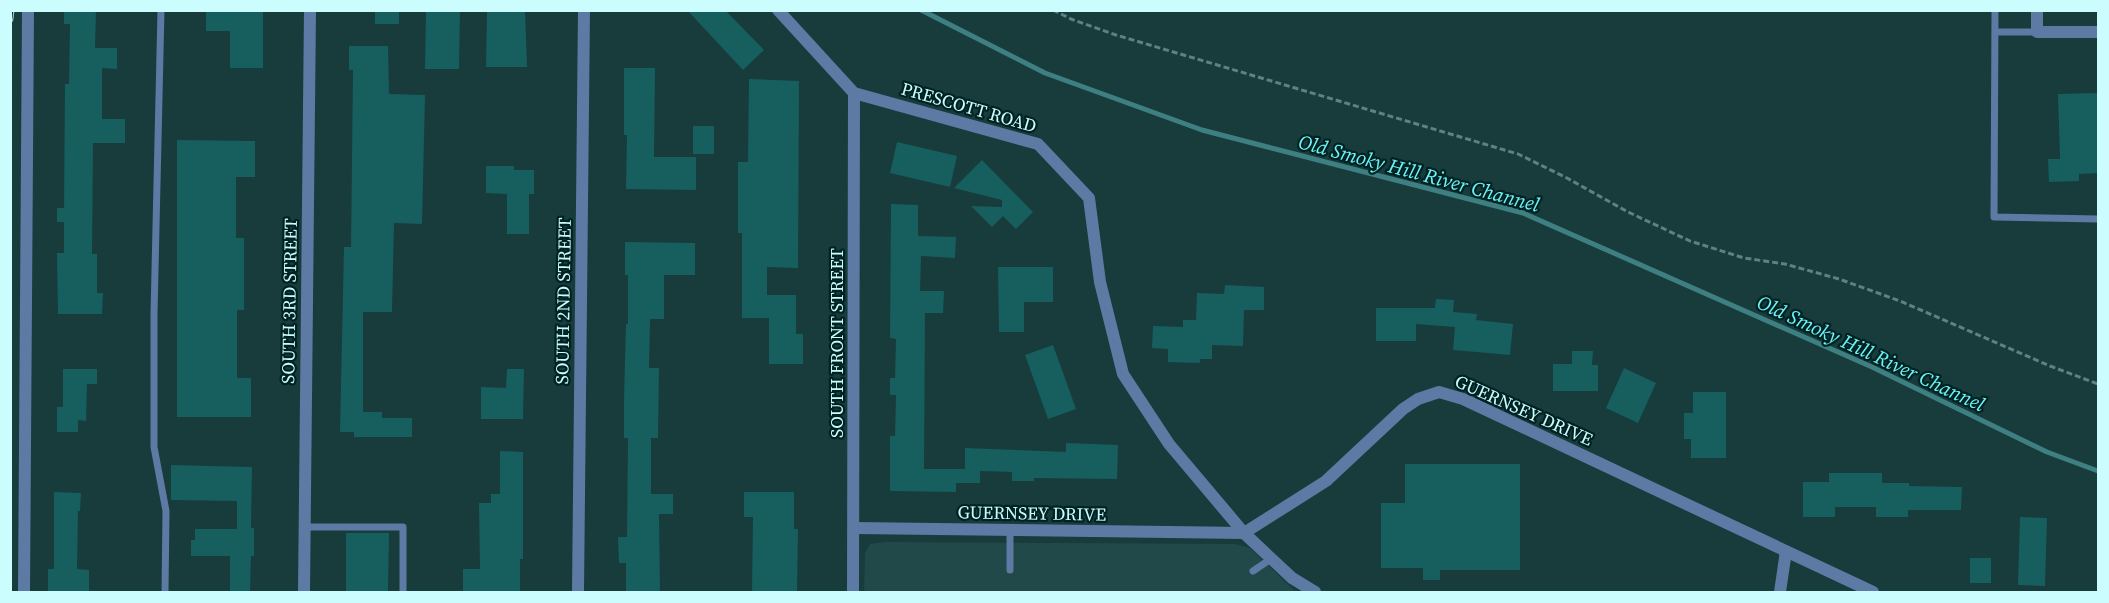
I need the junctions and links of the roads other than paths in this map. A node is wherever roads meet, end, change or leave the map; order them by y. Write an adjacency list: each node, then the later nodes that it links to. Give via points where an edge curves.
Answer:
1 (28, 10): 21 (street)
2 (161, 10): 22 (lane, via 154,447 166,511)
3 (310, 10): 13 (street, SOUTH 3RD STREET)
4 (584, 10): 25 (street, SOUTH 2ND STREET)
5 (778, 10): 11 (street)
6 (1995, 10): 8 (lane)
7 (2037, 10): 9 (street)
8 (1995, 32): 9 (lane); 12 (lane, via 1994,217)
9 (2037, 32): 10 (street)
10 (2098, 32)
11 (854, 93): 14 (street, SOUTH FRONT STREET); 16 (street, PRESCOTT ROAD, via 1038,144 1089,198 1100,282 1124,374 1168,444)
12 (2098, 219)
13 (305, 526): 23 (street, SOUTH 3RD STREET); 24 (lane, via 403,527)
14 (854, 528): 15 (street, GUERNSEY DRIVE); 26 (street, SOUTH FRONT STREET)
15 (1011, 530): 16 (street, GUERNSEY DRIVE); 19 (lane)
16 (1244, 533): 17 (street, GUERNSEY DRIVE, via 1326,481 1403,409 1439,392 1463,399); 18 (street, PRESCOTT ROAD)
17 (1786, 551): 28 (street); 29 (street, GUERNSEY DRIVE)
18 (1271, 559): 20 (lane); 27 (street, PRESCOTT ROAD)
19 (1010, 570)
20 (1252, 571)
21 (24, 592)
22 (165, 592)
23 (304, 592)
24 (403, 592)
25 (578, 592)
26 (853, 592)
27 (1313, 592)
28 (1780, 592)
29 (1873, 592)

